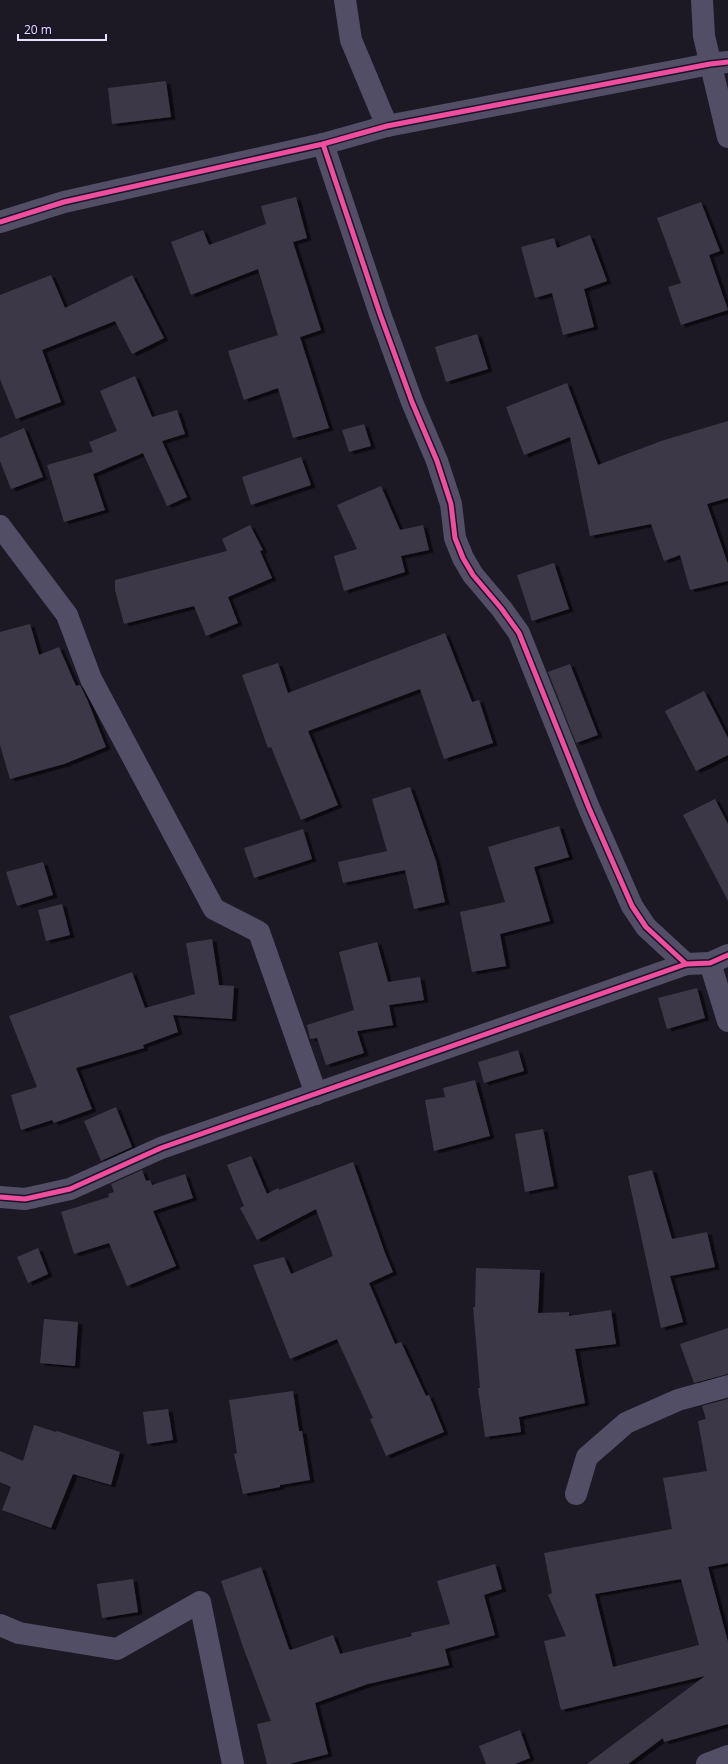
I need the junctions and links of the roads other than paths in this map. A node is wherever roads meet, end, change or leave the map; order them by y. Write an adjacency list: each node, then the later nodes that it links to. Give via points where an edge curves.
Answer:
1 (345, 0): 4 (street, via 351,40)
2 (702, 0): 3 (street, via 704,36)
3 (719, 63): 4 (street); 5 (street)
4 (387, 126): 6 (street)
5 (728, 136)
6 (323, 144): 7 (street, via 64,202); 10 (street, via 380,314 449,497 455,538 463,558 473,575 519,633 589,808 632,906 646,927)
7 (0, 222)
8 (0, 526): 12 (street, via 67,615 91,679 214,909 259,932)
9 (719, 959): 10 (street); 11 (street)
10 (686, 964): 12 (street)
11 (728, 1021)
12 (316, 1094): 13 (street, via 161,1148 70,1189 25,1200)
13 (0, 1197)
14 (728, 1386): 15 (street, via 678,1400 626,1423 587,1457)
15 (576, 1494)
16 (0, 1625): 18 (street, via 19,1632 118,1649 200,1602)
17 (728, 1756): 19 (street)
18 (233, 1764)
19 (707, 1764)

